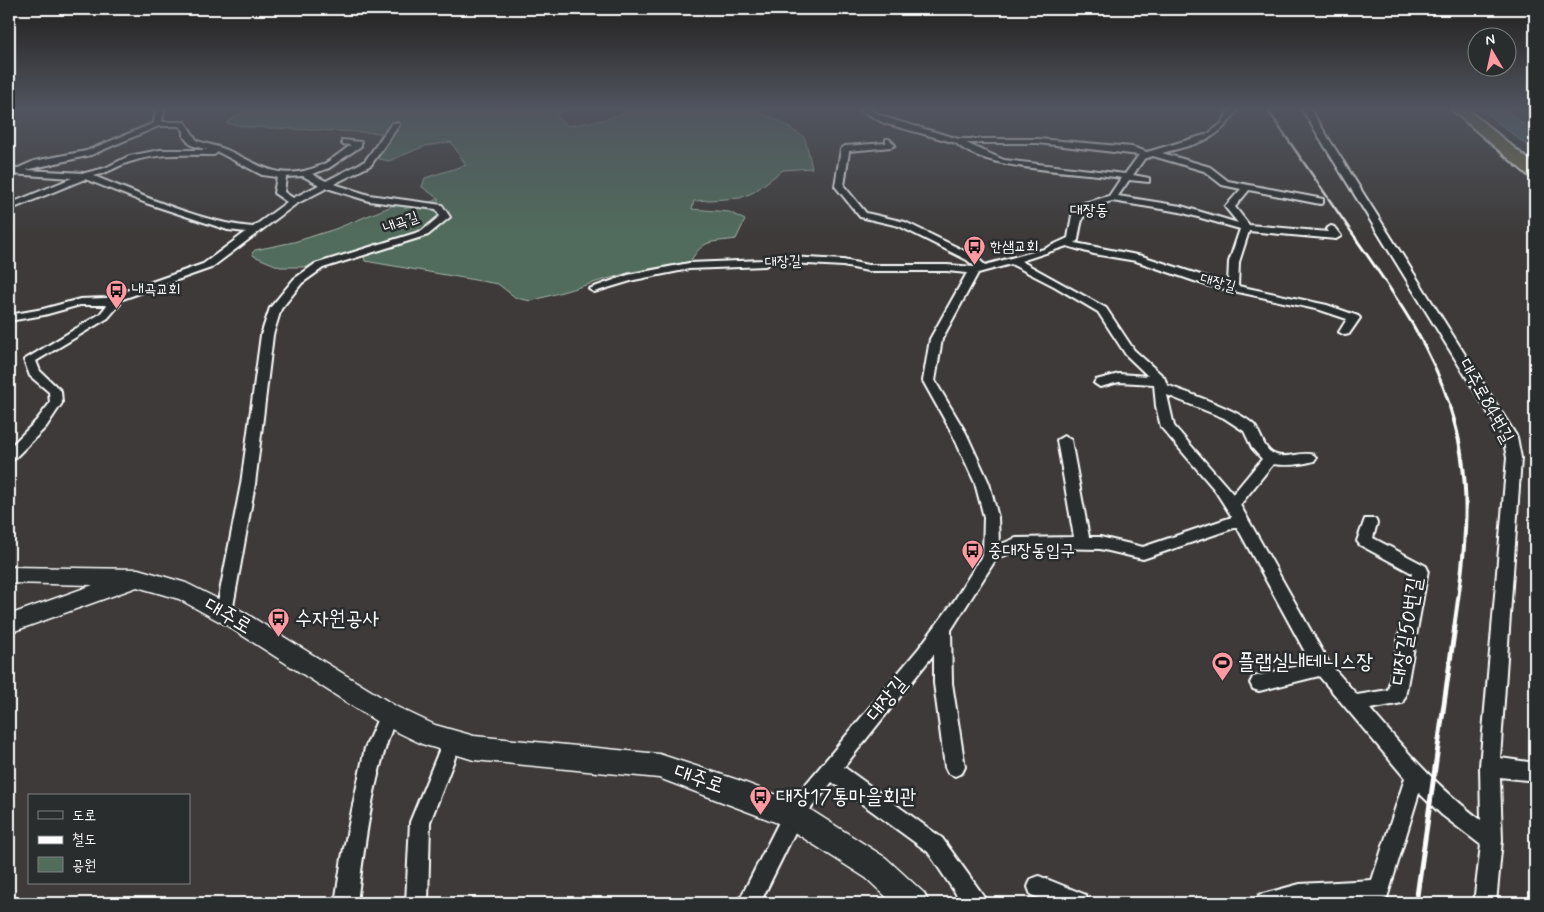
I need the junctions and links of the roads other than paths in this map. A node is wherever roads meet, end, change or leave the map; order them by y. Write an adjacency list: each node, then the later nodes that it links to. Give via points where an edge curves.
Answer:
1 (92, 152): 15 (street)
2 (219, 152): 19 (street, via 160,153 129,159 108,170)
3 (223, 152): 18 (street, via 264,173)
4 (347, 152): 16 (street, via 326,166)
5 (376, 152): 22 (street, via 368,163)
6 (845, 152): 34 (street, via 838,186 863,215 902,224 971,258)
7 (975, 152): 20 (street, via 1002,162)
8 (1139, 152): 13 (street)
9 (1159, 152): 13 (street)
10 (1332, 152): 61 (street, 대주로84번길, via 1510,436 1514,458)
11 (1509, 152): 17 (highway)
12 (1521, 152): 14 (highway)
13 (1149, 154): 20 (street, via 1141,157); 23 (street, via 1207,169 1225,183)
14 (1535, 163)
15 (12, 171): 19 (street)
16 (306, 172): 18 (street); 22 (street, 내곡길, via 316,181)
17 (1535, 173)
18 (282, 175): 26 (street, via 279,192)
19 (85, 176): 27 (street); 30 (street, via 231,228)
20 (1126, 177): 21 (street); 24 (street)
21 (1146, 180)
22 (327, 184): 26 (street); 33 (street, 내곡길, via 390,202 439,207 445,217 425,233)
23 (1246, 188): 25 (street); 28 (street, via 1230,207)
24 (1112, 198): 28 (street, via 1181,209); 31 (street, via 1084,206 1077,215 1073,240)
25 (1320, 201)
26 (293, 202): 30 (street)
27 (9, 207)
28 (1245, 228): 29 (street, via 1336,236); 35 (street, via 1234,262)
29 (1331, 229)
30 (256, 230): 37 (street, via 207,266)
31 (1066, 243): 32 (street, 대장길); 35 (street, 대장길, via 1138,258)
32 (1010, 260): 34 (street, 대장길); 41 (street, via 1102,310 1130,352)
33 (331, 263): 53 (street, via 319,266 298,281 276,308 267,335 248,484)
34 (978, 270): 36 (street, 대장길, via 868,268 843,263 772,259 765,263 688,266 632,277); 50 (street, via 936,339 929,381 982,483 991,517)
35 (1233, 288): 39 (street, 대장길, via 1323,307 1354,318)
36 (594, 289)
37 (107, 301): 38 (street, via 80,302); 43 (street, via 114,304 104,316 30,360 34,373 55,391 56,403 41,424)
38 (9, 318)
39 (1345, 332)
40 (1100, 383): 41 (street, via 1120,378)
41 (1161, 384): 45 (street, via 1229,415 1249,428); 46 (street, via 1162,406 1168,427)
42 (1064, 440): 49 (street)
43 (9, 456)
44 (1309, 458): 45 (street, via 1290,462)
45 (1270, 460): 46 (street)
46 (1232, 504): 47 (street)
47 (1240, 520): 49 (street, via 1143,553 1100,543); 56 (street)
48 (1370, 523): 58 (street, 대장길50번길, via 1365,541 1420,570 1396,697)
49 (1083, 543): 50 (street, via 1016,544)
50 (991, 555): 55 (street, 대장길)
51 (9, 575): 52 (street, 대주로)
52 (138, 578): 53 (street, 대주로, via 186,592); 54 (street)
53 (224, 612): 59 (street, 대주로)
54 (9, 624)
55 (943, 628): 62 (street, via 943,683); 63 (street, 대장길)
56 (1323, 668): 57 (street); 58 (street)
57 (1259, 683)
58 (1354, 704): 65 (street)
59 (388, 715): 60 (street, 대주로, via 431,736); 69 (street, via 374,748)
60 (452, 742): 66 (street, 대주로, via 474,748 659,766); 70 (street, via 420,822)
61 (1490, 766): 64 (street); 67 (street, 대주로84번길)
62 (955, 767)
63 (830, 769): 66 (street, 대장길); 73 (street, via 935,846)
64 (1535, 772)
65 (1415, 776): 67 (street, via 1449,808); 75 (street, via 1379,890 1300,895)
66 (792, 814): 71 (street, 대장길); 72 (street, 대주로, via 876,868)
67 (1492, 840): 76 (street, 대주로84번길)
68 (1039, 887): 74 (street)
69 (346, 903)
70 (417, 903)
71 (749, 903)
72 (914, 903)
73 (975, 903)
74 (1078, 903)
75 (1267, 903)
76 (1485, 903)

